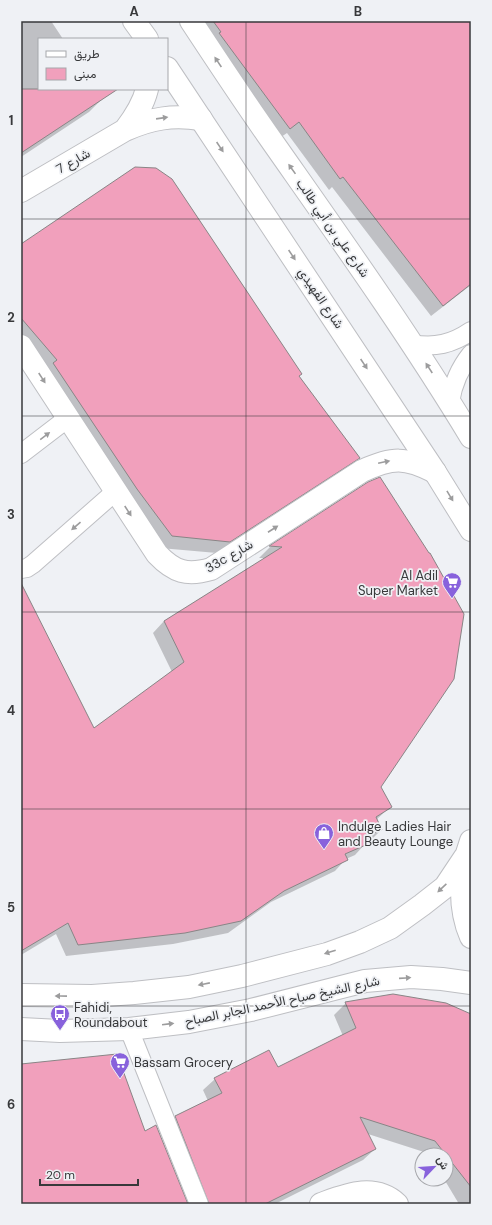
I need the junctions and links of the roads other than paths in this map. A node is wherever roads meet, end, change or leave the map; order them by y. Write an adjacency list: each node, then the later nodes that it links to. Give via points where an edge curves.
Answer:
1 (134, 21): 3 (street)
2 (191, 21): 10 (street, شارع علي بن أبي طالب, one-way to 2)
3 (146, 38)
4 (168, 69): 6 (street, شارع الفهيدي)
5 (147, 90): 7 (street, شارع 7, via 136,116)
6 (201, 118): 7 (street, شارع 7, one-way to 6, via 155,119 186,116); 17 (street, شارع الفهيدي, one-way to 17)
7 (125, 130): 8 (street, شارع 7)
8 (21, 191)
9 (471, 331): 10 (lane, via 452,342 439,345)
10 (412, 344): 13 (street, شارع علي بن أبي طالب, one-way to 10)
11 (21, 346): 14 (street, 33c شارع, one-way to 14)
12 (471, 354): 13 (lane, via 457,374)
13 (450, 402): 15 (street, شارع علي بن أبي طالب)
14 (68, 418): 16 (lane, one-way to 14); 18 (street, 33c شارع)
15 (471, 437)
16 (21, 454)
17 (435, 472): 18 (street, 33c شارع, one-way to 17, via 165,563 187,573 216,566 362,471 379,463 399,460 418,463); 19 (street, شارع الفهيدي, one-way to 19)
18 (116, 492): 20 (lane, one-way to 20, via 33,564)
19 (471, 530)
20 (21, 569)
21 (468, 849): 22 (street, via 462,893 467,929); 24 (street, one-way to 24, via 445,887 422,905 390,928 327,954 189,987 92,996)
22 (471, 937)
23 (471, 983): 26 (street, شارع الشيخ صباح الأحمد الجابر الصباح, one-way to 23, via 188,1022 251,1010 365,981 412,977 442,978)
24 (21, 995)
25 (21, 1028): 26 (street, شارع الشيخ صباح الأحمد الجابر الصباح, via 60,1031)
26 (129, 1029): 27 (lane)
27 (199, 1204)
28 (321, 1204): 29 (street, via 355,1192 375,1193)
29 (397, 1204)

